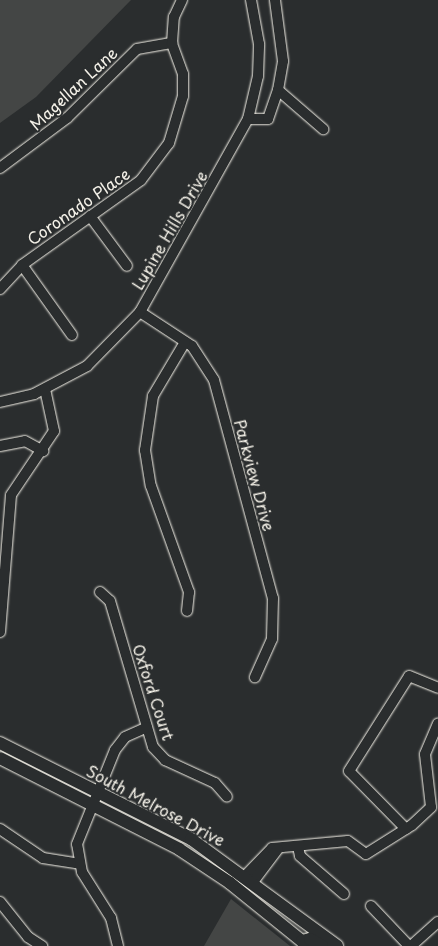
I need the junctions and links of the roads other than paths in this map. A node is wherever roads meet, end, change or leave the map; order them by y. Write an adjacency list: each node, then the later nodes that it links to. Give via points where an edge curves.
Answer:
1 (182, 0): 4 (street, Coronado Place, via 174,17)
2 (251, 0): 6 (street, Lupine Hills Drive, via 259,44 258,76)
3 (275, 0): 5 (street, via 283,52)
4 (172, 43): 8 (street, Magellan Lane, via 137,49 67,118); 9 (street, Coronado Place, via 183,74 183,96 169,143 141,180)
5 (278, 90): 6 (street, via 268,119); 7 (street)
6 (248, 119): 13 (street, Lupine Hills Drive)
7 (323, 129)
8 (0, 168)
9 (90, 216): 10 (street, Coronado Place); 11 (street)
10 (22, 265): 12 (street, Coronado Place); 14 (street)
11 (127, 266)
12 (0, 289)
13 (140, 312): 15 (street, Parkview Drive); 16 (street, Lupine Hills Drive, via 102,355)
14 (72, 335)
15 (185, 342): 21 (street, via 154,396 145,450 151,486 189,592); 23 (street, Parkview Drive, via 202,357 214,380 273,598 272,639)
16 (45, 389): 17 (street, Lupine Hills Drive); 19 (street, via 54,431)
17 (0, 402)
18 (0, 446): 19 (street, via 25,441)
19 (43, 451): 22 (street, via 11,495)
20 (100, 592): 26 (street, Oxford Court, via 110,600)
21 (187, 611)
22 (0, 632)
23 (255, 677)
24 (438, 688): 33 (street, via 409,676 349,771)
25 (438, 724): 33 (street, via 426,754 431,807)
26 (147, 727): 29 (street, via 125,737 115,750); 30 (street, Oxford Court, via 153,747 165,760 215,783)
27 (0, 742): 29 (main road, South Melrose Drive)
28 (0, 758): 31 (main road, South Melrose Drive)
29 (98, 792): 31 (street); 36 (main road, South Melrose Drive, via 191,840)
30 (227, 797)
31 (92, 804): 35 (street, via 77,844); 41 (main road, South Melrose Drive, via 206,866)
32 (0, 829): 35 (street, via 43,858)
33 (406, 829): 34 (street, via 366,854 348,840)
34 (298, 847): 36 (street, via 278,849); 37 (street, via 300,856)
35 (79, 864): 43 (street, via 111,918)
36 (249, 879): 45 (main road, South Melrose Drive)
37 (344, 894)
38 (0, 902): 42 (street, via 28,937)
39 (371, 906): 46 (street)
40 (438, 922): 46 (street)
41 (305, 944): 44 (main road, via 310,939)
42 (42, 946)
43 (118, 946)
44 (322, 946)
45 (337, 946)
46 (410, 946)

